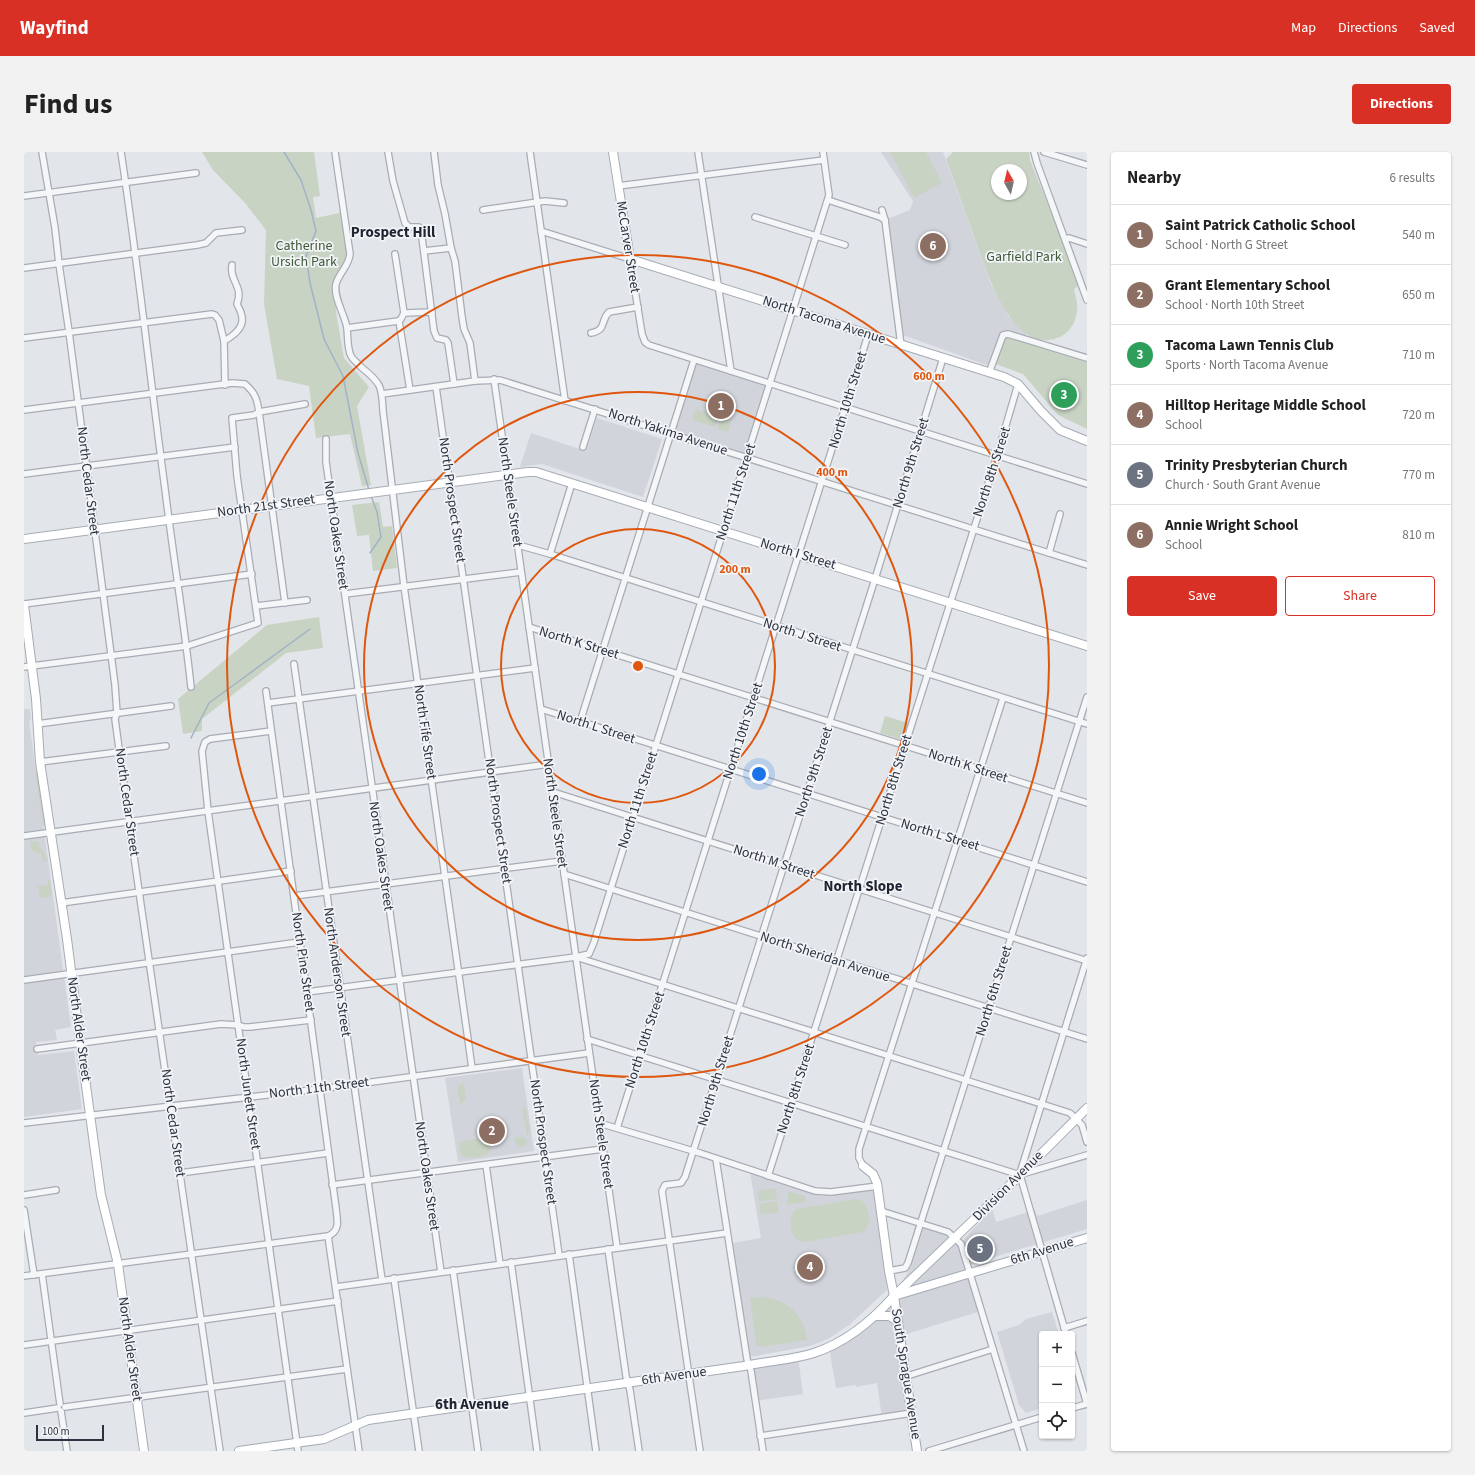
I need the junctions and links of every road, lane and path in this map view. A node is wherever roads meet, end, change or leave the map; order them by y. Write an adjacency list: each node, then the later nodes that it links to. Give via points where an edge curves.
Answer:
1 (42, 152): 18 (street, North Cedar Street)
2 (121, 152): 16 (street)
3 (335, 152): 49 (street, via 350,254 336,284 336,291)
4 (388, 152): 34 (street, via 404,221 409,227 421,228)
5 (434, 152): 33 (street)
6 (530, 152): 21 (street)
7 (613, 152): 17 (main road, McCarver Street)
8 (698, 152): 15 (street)
9 (823, 152): 12 (street, North 11th Street)
10 (1034, 152): 30 (street)
11 (1044, 152): 13 (street)
12 (824, 160): 15 (street); 20 (street, North 11th Street)
13 (1087, 165)
14 (196, 173): 16 (street)
15 (701, 176): 17 (street); 41 (street)
16 (125, 182): 18 (street); 35 (street)
17 (618, 186): 37 (main road, McCarver Street)
18 (49, 192): 19 (street); 38 (street, North Cedar Street)
19 (24, 196)
20 (828, 200): 26 (street); 29 (street, North 11th Street)
21 (537, 202): 22 (street); 23 (street); 28 (street)
22 (564, 203)
23 (483, 210)
24 (882, 210): 26 (street)
25 (755, 217): 29 (street)
26 (885, 220): 55 (street)
27 (242, 230): 35 (street, via 216,233 203,244)
28 (541, 231): 37 (street, North Tacoma Avenue); 71 (street)
29 (816, 236): 32 (street); 44 (street, North 11th Street)
30 (1065, 239): 31 (street); 42 (street)
31 (1087, 244)
32 (845, 245)
33 (451, 248): 34 (street); 62 (street)
34 (424, 251): 45 (street)
35 (135, 253): 38 (street); 48 (street)
36 (395, 254): 46 (street)
37 (630, 259): 41 (main road, North Tacoma Avenue); 43 (street, McCarver Street)
38 (59, 264): 40 (street); 50 (street, North Cedar Street)
39 (232, 265): 54 (street, via 231,274 239,294 237,304 241,322 239,330)
40 (24, 268)
41 (718, 286): 44 (main road, North Tacoma Avenue); 59 (street)
42 (1087, 300)
43 (638, 307): 51 (street, via 609,312 602,328); 58 (street, McCarver Street, via 644,342)
44 (793, 310): 52 (main road, North Tacoma Avenue); 65 (street, North 11th Street)
45 (432, 312): 46 (street); 64 (street, via 436,336 447,340 448,343)
46 (404, 313): 47 (street)
47 (399, 321): 49 (street); 68 (street)
48 (144, 323): 50 (street); 54 (street, via 215,315 219,320); 69 (street)
49 (347, 328): 70 (street, via 351,356 376,381)
50 (70, 332): 53 (street); 72 (street, North Cedar Street)
51 (591, 333)
52 (868, 334): 55 (main road, North Tacoma Avenue); 74 (street, North 10th Street)
53 (24, 338)
54 (224, 341): 63 (street)
55 (901, 345): 56 (main road, North Tacoma Avenue)
56 (943, 358): 60 (main road, North Tacoma Avenue); 78 (street, North 9th Street)
57 (1087, 358): 60 (street, via 1008,334 1003,335)
58 (694, 360): 59 (street); 79 (street)
59 (731, 371): 65 (street)
60 (990, 373): 66 (main road, North Tacoma Avenue)
61 (494, 379): 62 (street, North Yakima Avenue); 71 (street, North Yakima Avenue); 89 (street, North Steele Street)
62 (475, 381): 64 (street, North Yakima Avenue)
63 (225, 384): 69 (street); 77 (street, via 242,383 248,386 256,398)
64 (454, 384): 67 (street, North Yakima Avenue)
65 (770, 384): 74 (street); 86 (street, North 11th Street)
66 (1018, 384): 81 (main road, North Tacoma Avenue, via 1060,430); 85 (street, North 8th Street)
67 (436, 387): 68 (street, North Yakima Avenue); 91 (street, North Prospect Street)
68 (410, 390): 70 (street, North Yakima Avenue)
69 (154, 394): 72 (street); 84 (street)
70 (382, 394): 94 (street, North Fife Street)
71 (565, 401): 75 (street, North Yakima Avenue)
72 (78, 403): 76 (street); 87 (street, North Cedar Street)
73 (305, 404): 77 (street)
74 (846, 408): 78 (street); 90 (street, North 10th Street)
75 (595, 409): 79 (street, North Yakima Avenue); 83 (street)
76 (24, 410)
77 (259, 412): 82 (street, via 232,418); 97 (street)
78 (921, 432): 85 (street); 96 (street, North 9th Street)
79 (671, 433): 86 (street, North Yakima Avenue); 98 (street)
80 (326, 439): 95 (street, North Oakes Street)
81 (1087, 441)
82 (235, 447): 84 (street); 99 (street)
83 (583, 447)
84 (162, 456): 87 (street); 101 (street)
85 (997, 456): 93 (street); 103 (street, North 8th Street)
86 (747, 457): 90 (street, North Yakima Avenue); 104 (street, North 11th Street)
87 (86, 466): 88 (street); 102 (street, North Cedar Street)
88 (24, 474)
89 (508, 475): 91 (main road, North 21st Street); 92 (main road, North I Street, via 536,472); 106 (street, North Steele Street)
90 (822, 481): 96 (street, North Yakima Avenue); 109 (street, North 10th Street)
91 (450, 483): 94 (main road, North 21st Street); 114 (street, North Prospect Street)
92 (572, 483): 98 (main road, North I Street); 108 (street)
93 (1087, 484)
94 (391, 490): 95 (main road, North 21st Street); 117 (street, North Fife Street)
95 (331, 498): 97 (main road, North 21st Street); 119 (street, North Oakes Street)
96 (898, 505): 103 (street, North Yakima Avenue); 115 (street, North 9th Street)
97 (272, 506): 99 (main road, North 21st Street); 121 (street)
98 (648, 507): 104 (main road, North I Street); 113 (street)
99 (242, 510): 101 (main road, North 21st Street); 112 (street)
100 (1060, 514): 107 (street)
101 (169, 520): 102 (main road, North 21st Street); 116 (street)
102 (94, 529): 105 (main road, North 21st Street); 118 (street, North Cedar Street)
103 (973, 529): 107 (street, North Yakima Avenue); 122 (street, North 8th Street)
104 (724, 531): 109 (main road, North I Street); 123 (street, North 11th Street)
105 (24, 539)
106 (518, 545): 108 (street, North J Street); 111 (street, North Steele Street)
107 (1049, 553): 110 (street, North Yakima Avenue)
108 (550, 554): 113 (street, North J Street)
109 (799, 555): 115 (main road, North I Street); 126 (street, North 10th Street)
110 (1087, 565)
111 (521, 572): 114 (street); 127 (street, North Steele Street)
112 (252, 574): 116 (street); 125 (street)
113 (625, 578): 123 (street, North J Street); 130 (street)
114 (463, 579): 117 (street); 138 (street, North Prospect Street)
115 (875, 579): 122 (main road, North I Street); 131 (street, North 9th Street)
116 (178, 584): 118 (street); 128 (street)
117 (404, 586): 119 (street); 139 (street, North Fife Street)
118 (102, 594): 124 (street); 132 (street, North Cedar Street)
119 (345, 594): 142 (street, North Oakes Street)
120 (306, 600): 121 (street)
121 (285, 602): 125 (street)
122 (951, 602): 129 (main road, North I Street); 137 (street, North 8th Street)
123 (701, 603): 126 (street, North J Street); 136 (street, North 11th Street)
124 (24, 605): 134 (main road, North Alder Street)
125 (256, 606): 128 (street, via 258,623)
126 (776, 626): 131 (street, North J Street); 144 (street, North 10th Street)
127 (529, 627): 130 (street, North K Street); 135 (street, North Steele Street)
128 (186, 646): 132 (street); 140 (street)
129 (1087, 646)
130 (603, 650): 136 (street, North K Street); 151 (street)
131 (852, 650): 137 (street, North J Street); 152 (street, North 9th Street)
132 (111, 656): 134 (street); 150 (street, North Cedar Street)
133 (294, 664): 146 (street, North Anderson Street)
134 (28, 667): 154 (main road, North Alder Street)
135 (535, 668): 138 (street); 149 (street, North Steele Street)
136 (678, 674): 144 (street, North K Street); 158 (street, North 11th Street)
137 (927, 674): 145 (street, North J Street); 159 (street, North 8th Street)
138 (477, 676): 139 (street); 165 (street, North Prospect Street)
139 (418, 683): 142 (street); 166 (street, North Fife Street)
140 (191, 687)
141 (266, 691): 147 (street, North Pine Street)
142 (358, 691): 146 (street); 167 (street, North Oakes Street)
143 (1087, 697): 153 (street, North 6th Street)
144 (754, 698): 152 (street, North K Street); 163 (street, North 10th Street)
145 (1003, 698): 153 (street, North J Street); 164 (street)
146 (299, 699): 147 (street); 171 (street, North Anderson Street)
147 (268, 703): 156 (street, North Pine Street)
148 (171, 706): 150 (street)
149 (541, 710): 151 (street, North L Street); 162 (street, North Steele Street)
150 (117, 713): 154 (street); 160 (street, North Cedar Street)
151 (580, 722): 158 (street, North L Street)
152 (830, 722): 159 (street, North K Street); 169 (street, North 9th Street)
153 (1079, 722): 155 (street, North J Street); 170 (street, North 6th Street)
154 (37, 724): 161 (main road, North Alder Street)
155 (1087, 724)
156 (271, 731): 172 (street, North Pine Street); 174 (street, North Junett Street, via 210,739 203,744)
157 (166, 746): 160 (street)
158 (656, 746): 163 (street, North L Street); 175 (street, North 11th Street)
159 (905, 746): 164 (street, North K Street); 176 (street, North 8th Street)
160 (120, 752): 161 (street); 177 (street, North Cedar Street)
161 (40, 762): 178 (main road, North Alder Street)
162 (548, 764): 165 (street); 168 (street, North Steele Street)
163 (731, 770): 169 (street, North L Street); 180 (street, North 10th Street)
164 (981, 770): 170 (street, North K Street); 181 (street)
165 (490, 772): 166 (street); 185 (street, North Prospect Street)
166 (432, 780): 167 (street); 188 (street, North Fife Street)
167 (372, 788): 171 (street); 191 (street, North Oakes Street)
168 (553, 792): 175 (street, North M Street); 182 (street, North Steele Street)
169 (807, 794): 176 (street, North L Street); 183 (street, North 9th Street)
170 (1056, 794): 173 (street, North K Street); 184 (street, North 6th Street)
171 (313, 796): 172 (street); 194 (street, North Anderson Street)
172 (282, 800): 174 (street); 186 (street, North Pine Street)
173 (1087, 803)
174 (208, 811): 177 (street); 189 (street, North Junett Street)
175 (633, 817): 180 (street, North M Street); 192 (street, North 11th Street)
176 (882, 817): 181 (street, North L Street); 193 (street, North 8th Street)
177 (129, 822): 178 (street); 195 (street, North Cedar Street)
178 (51, 833): 179 (street); 197 (main road, North Alder Street)
179 (24, 836)
180 (708, 841): 183 (street, North M Street); 198 (street, North 10th Street)
181 (958, 841): 184 (street, North L Street); 199 (street)
182 (562, 860): 185 (street); 187 (street, North Steele Street)
183 (784, 865): 193 (street, North M Street); 200 (street, North 9th Street)
184 (1034, 865): 190 (street, North L Street); 201 (street, North 6th Street)
185 (505, 868): 188 (street); 208 (street, North Prospect Street)
186 (291, 871): 189 (street); 196 (street, North Pine Street)
187 (564, 874): 192 (street, North Sheridan Avenue); 204 (street, North Steele Street)
188 (445, 876): 191 (street); 209 (street, North Fife Street)
189 (218, 881): 195 (street); 203 (street, North Junett Street)
190 (1087, 882)
191 (385, 884): 194 (street); 212 (street, North Oakes Street)
192 (610, 889): 198 (street, North Sheridan Avenue); 204 (street, North 11th Street, via 589,954)
193 (860, 889): 199 (street, North M Street); 206 (street, North 8th Street)
194 (326, 891): 196 (street); 215 (street, North Anderson Street)
195 (139, 892): 197 (street); 207 (street, North Cedar Street)
196 (294, 896): 202 (street, North Pine Street)
197 (61, 903): 210 (main road, North Alder Street)
198 (686, 913): 200 (street, North Sheridan Avenue); 213 (street, North 10th Street)
199 (935, 913): 201 (street, North M Street); 214 (street)
200 (761, 937): 206 (street, North Sheridan Avenue); 217 (street, North 9th Street)
201 (1011, 937): 205 (street, North M Street); 218 (street, North 6th Street)
202 (300, 942): 203 (street); 216 (street, North Pine Street)
203 (228, 952): 207 (street); 220 (street, North Junett Street)
204 (576, 957): 208 (street); 213 (street); 224 (street, North Steele Street)
205 (1087, 960): 223 (street)
206 (837, 961): 214 (street, North Sheridan Avenue); 222 (street, North 8th Street)
207 (149, 962): 210 (street); 221 (street, North Cedar Street)
208 (518, 964): 209 (street); 231 (street, North Prospect Street)
209 (459, 972): 212 (street); 232 (street, North Fife Street)
210 (71, 973): 211 (street); 226 (main road, North Alder Street)
211 (24, 980)
212 (399, 980): 215 (street); 233 (street, North Oakes Street)
213 (663, 984): 217 (street); 229 (street, North 10th Street)
214 (913, 985): 218 (street, North Sheridan Avenue); 230 (street)
215 (340, 988): 216 (street); 236 (street, North Anderson Street)
216 (307, 992): 219 (street, North Pine Street)
217 (739, 1008): 222 (street); 234 (street, North 9th Street)
218 (988, 1008): 223 (street, North Sheridan Avenue); 235 (street, North 6th Street)
219 (310, 1020): 220 (street, via 250,1027); 237 (street, North Pine Street)
220 (238, 1025): 221 (street, via 221,1024); 238 (street, North Junett Street)
221 (160, 1032): 226 (street); 241 (street, North Cedar Street)
222 (814, 1032): 230 (street); 239 (street, North 8th Street)
223 (1064, 1032): 225 (street, North Sheridan Avenue); 240 (street)
224 (587, 1039): 228 (street, North Steele Street); 229 (street)
225 (1087, 1039)
226 (80, 1043): 227 (street); 243 (main road, North Alder Street)
227 (37, 1049)
228 (589, 1053): 231 (street, North 11th Street); 246 (street, North Steele Street)
229 (640, 1056): 234 (street); 247 (street, North 10th Street)
230 (890, 1056): 235 (street); 248 (street)
231 (531, 1061): 232 (street, North 11th Street); 255 (street, North Prospect Street)
232 (472, 1068): 233 (street, North 11th Street)
233 (412, 1076): 236 (street, North 11th Street); 261 (street, North Oakes Street)
234 (716, 1080): 239 (street); 251 (street, North 9th Street)
235 (966, 1080): 240 (street); 252 (street, North 6th Street)
236 (353, 1084): 237 (street, North 11th Street); 264 (street, North Anderson Street)
237 (320, 1089): 238 (street, North 11th Street); 253 (street, North Pine Street)
238 (248, 1096): 241 (street, North 11th Street); 257 (street, North Junett Street)
239 (792, 1104): 248 (street); 263 (street, North 8th Street)
240 (1042, 1104): 244 (street, via 1070,1113); 262 (street)
241 (171, 1106): 243 (street, North 11th Street); 260 (street, North Cedar Street)
242 (1087, 1108): 244 (main road, Division Avenue)
243 (90, 1115): 245 (street, North 11th Street); 285 (main road, North Alder Street, via 103,1204)
244 (1076, 1118): 249 (street, via 1082,1125); 262 (main road, Division Avenue)
245 (24, 1123)
246 (599, 1123): 247 (street); 250 (street, North Steele Street)
247 (617, 1128): 251 (street)
248 (867, 1128): 252 (street); 259 (street, via 858,1154)
249 (1087, 1142)
250 (603, 1150): 255 (street); 278 (street, North Steele Street)
251 (694, 1152): 256 (street); 276 (street, North 9th Street, via 686,1177 681,1183 665,1185 662,1191)
252 (943, 1152): 262 (street); 271 (street, North 6th Street)
253 (328, 1153): 257 (street); 265 (street, North Pine Street)
254 (1087, 1155): 262 (street)
255 (545, 1157): 258 (street); 283 (street, North Prospect Street)
256 (716, 1159): 263 (street); 272 (street)
257 (258, 1163): 260 (street); 277 (street, North Junett Street)
258 (486, 1165): 261 (street); 286 (street)
259 (863, 1166): 266 (main road, via 872,1174)
260 (180, 1173): 282 (street, North Cedar Street)
261 (426, 1173): 264 (street); 289 (street, North Oakes Street)
262 (1020, 1175): 274 (main road, Division Avenue); 280 (street)
263 (768, 1176): 266 (street, via 822,1192)
264 (367, 1181): 265 (street); 295 (street, North Anderson Street)
265 (332, 1185): 273 (street, North Pine Street, via 337,1228)
266 (878, 1186): 270 (main road, South Sprague Avenue)
267 (56, 1190): 268 (street)
268 (24, 1195)
269 (24, 1210): 292 (street)
270 (881, 1211): 271 (street); 288 (main road, South Sprague Avenue)
271 (921, 1223): 274 (street, via 948,1232); 288 (street, North 6th Street, via 905,1268)
272 (727, 1233): 276 (street); 310 (street)
273 (328, 1236): 277 (street); 296 (street)
274 (956, 1238): 290 (street, via 961,1244); 297 (main road, Division Avenue)
275 (1087, 1238): 280 (main road, 6th Avenue)
276 (668, 1240): 278 (street); 312 (street)
277 (269, 1243): 282 (street); 299 (street, North Junett Street)
278 (617, 1247): 279 (street)
279 (608, 1249): 281 (street); 315 (street)
280 (1041, 1252): 290 (main road, 6th Avenue); 305 (street)
281 (569, 1254): 283 (street); 317 (street)
282 (192, 1255): 285 (street); 301 (street, North Cedar Street)
283 (559, 1256): 284 (street)
284 (511, 1262): 286 (street); 318 (street)
285 (118, 1264): 291 (street); 304 (main road, North Alder Street)
286 (500, 1264): 287 (street)
287 (453, 1270): 289 (street); 321 (street)
288 (889, 1271): 297 (main road, South Sprague Avenue)
289 (441, 1272): 294 (street)
290 (970, 1273): 297 (main road, 6th Avenue); 308 (street)
291 (42, 1274): 292 (street); 306 (street)
292 (34, 1275): 293 (street)
293 (24, 1276)
294 (394, 1278): 295 (street); 325 (street)
295 (382, 1280): 296 (street)
296 (336, 1287): 298 (street)
297 (894, 1296): 300 (main road, 6th Avenue); 302 (main road, South Sprague Avenue)
298 (338, 1301): 299 (street); 311 (street)
299 (278, 1310): 301 (street); 313 (street, North Junett Street)
300 (875, 1316): 302 (main road, via 889,1316); 310 (main road, 6th Avenue, via 851,1335 825,1349 798,1357)
301 (202, 1320): 304 (street); 316 (street, North Cedar Street)
302 (898, 1321): 314 (main road, South Sprague Avenue)
303 (1087, 1321): 305 (street)
304 (127, 1331): 306 (street); 319 (main road, North Alder Street)
305 (1065, 1331)
306 (51, 1341): 307 (street); 322 (street)
307 (24, 1345)
308 (993, 1349): 314 (street); 329 (street)
309 (1075, 1363): 320 (street)
310 (749, 1365): 312 (main road, 6th Avenue); 330 (street)
311 (347, 1369): 313 (street); 328 (street)
312 (688, 1373): 315 (main road, 6th Avenue); 342 (street)
313 (287, 1376): 316 (street); 331 (street, North Junett Street)
314 (907, 1376): 326 (main road, South Sprague Avenue)
315 (628, 1382): 317 (main road, 6th Avenue); 341 (street)
316 (211, 1387): 319 (street); 334 (street, North Cedar Street)
317 (586, 1388): 318 (main road, 6th Avenue); 340 (street)
318 (530, 1396): 321 (main road, 6th Avenue); 339 (street)
319 (136, 1397): 322 (street); 333 (main road, North Alder Street)
320 (1087, 1404): 323 (street)
321 (472, 1405): 325 (main road, 6th Avenue); 338 (street)
322 (61, 1407): 324 (street); 332 (street)
323 (1075, 1407)
324 (24, 1413)
325 (414, 1413): 328 (main road, 6th Avenue); 337 (street)
326 (912, 1413): 330 (street); 344 (main road, South Sprague Avenue)
327 (1039, 1418): 329 (street)
328 (355, 1424): 331 (main road, 6th Avenue, via 324,1439); 336 (street)
329 (1016, 1425): 345 (street); 346 (street)
330 (760, 1436): 343 (street)
331 (297, 1447): 335 (main road, 6th Avenue)
332 (67, 1451)
333 (144, 1451)
334 (220, 1451)
335 (239, 1451)
336 (359, 1451)
337 (419, 1451)
338 (478, 1451)
339 (537, 1451)
340 (596, 1451)
341 (639, 1451)
342 (700, 1451)
343 (763, 1451)
344 (917, 1451)
345 (929, 1451)
346 (1024, 1451)

